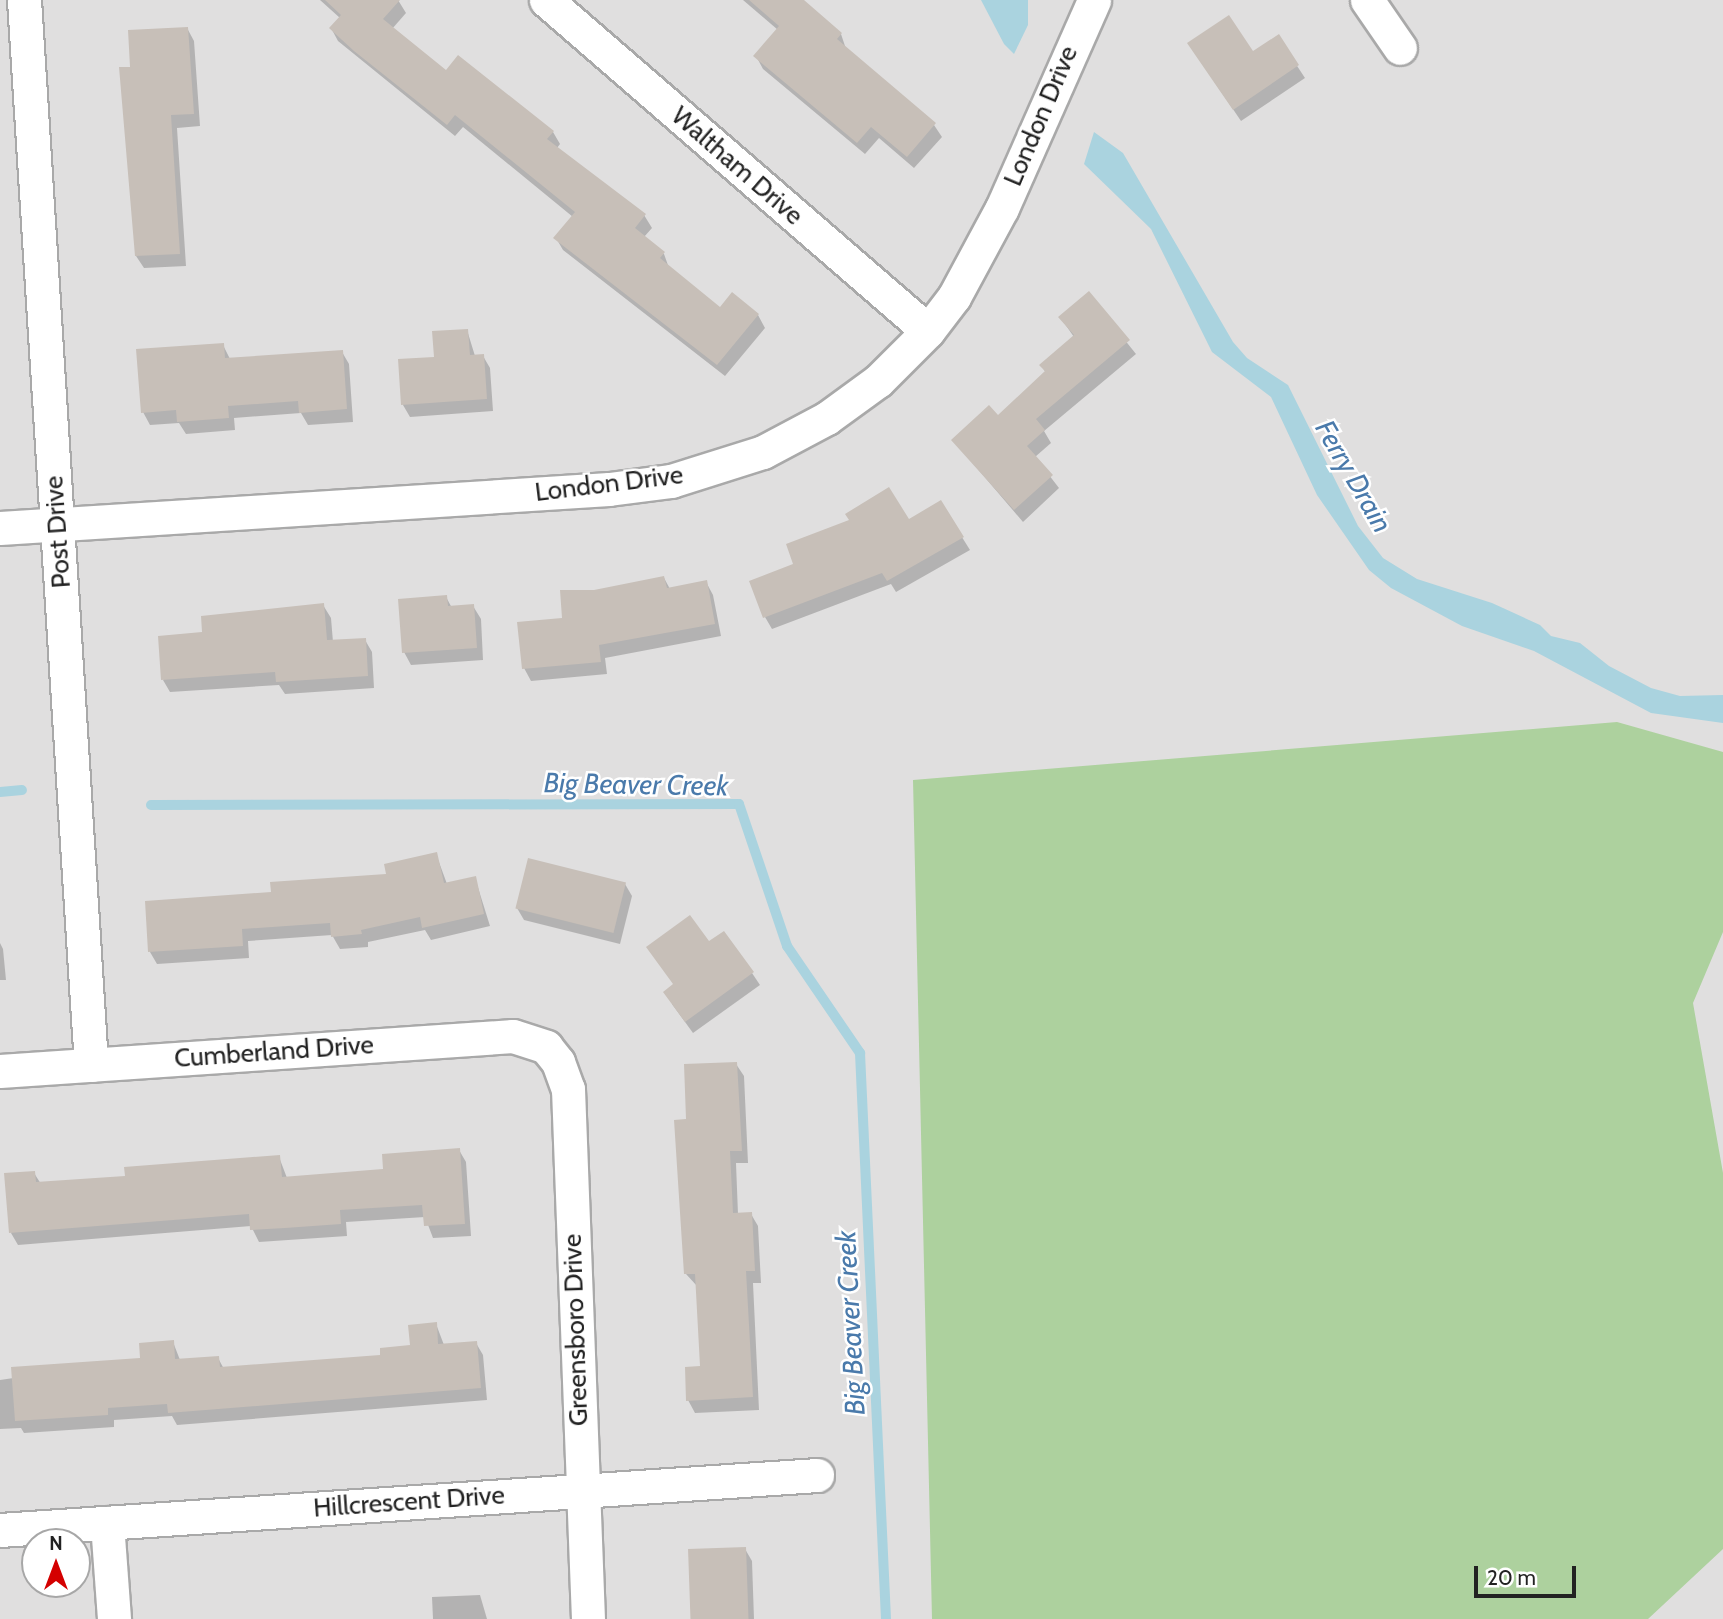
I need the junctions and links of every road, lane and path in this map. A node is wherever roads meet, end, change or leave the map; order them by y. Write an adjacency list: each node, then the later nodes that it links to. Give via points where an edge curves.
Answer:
1 (24, 0): 7 (street, Post Drive)
2 (546, 0): 6 (street, Waltham Drive)
3 (1094, 0): 6 (street, London Drive, via 979,255)
4 (1367, 0): 5 (street)
5 (1400, 48)
6 (928, 331): 7 (street, London Drive, via 878,381 795,436 727,465 671,481 609,489)
7 (58, 524): 8 (street, London Drive); 10 (street, Post Drive)
8 (0, 528)
9 (546, 1047): 10 (street, Cumberland Drive, via 513,1037); 13 (street, Greensboro Drive, via 558,1062 568,1089)
10 (91, 1065): 11 (street, Cumberland Drive)
11 (0, 1071)
12 (817, 1475): 13 (street, Hillcrescent Drive)
13 (582, 1489): 14 (street, Hillcrescent Drive); 17 (street, Greensboro Drive)
14 (107, 1523): 15 (street, Hillcrescent Drive); 16 (street)
15 (0, 1530)
16 (114, 1619)
17 (587, 1619)

